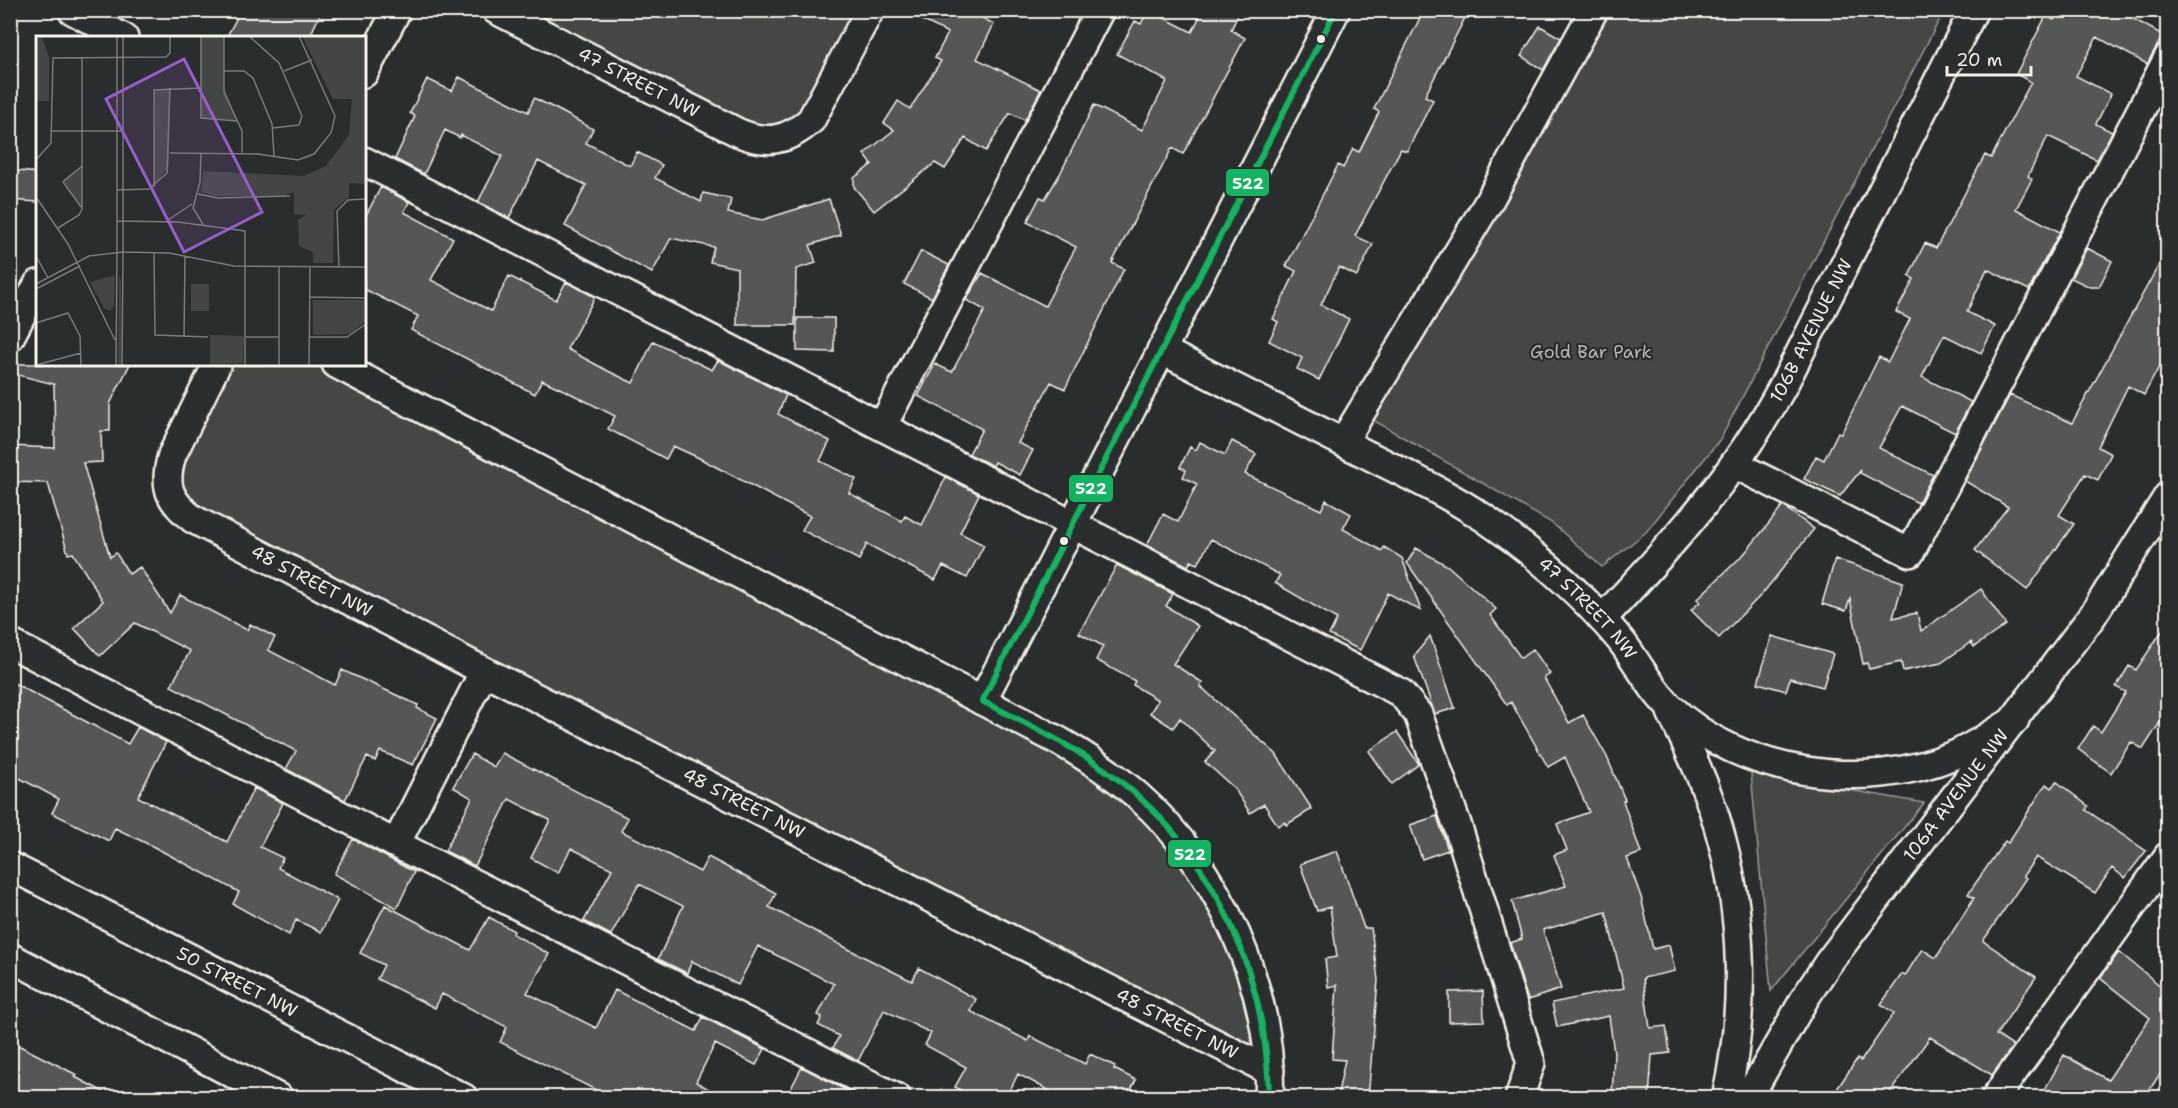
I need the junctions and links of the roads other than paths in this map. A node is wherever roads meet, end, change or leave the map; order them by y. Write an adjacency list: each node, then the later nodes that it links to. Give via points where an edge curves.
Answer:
1 (72, 10): 9 (street)
2 (397, 10): 11 (street)
3 (496, 10): 4 (street, 47 STREET NW, via 747,137 772,140 786,138 811,120)
4 (870, 10)
5 (1100, 10): 18 (street)
6 (1336, 10): 15 (street)
7 (1594, 10): 19 (street, via 1488,203)
8 (1974, 10): 20 (street, 106B AVENUE NW, via 1779,394)
9 (120, 36)
10 (2168, 58): 20 (street, via 1910,553)
11 (366, 69)
12 (366, 162): 18 (street)
13 (36, 288): 14 (street)
14 (10, 338)
15 (1161, 350): 19 (street, 47 STREET NW); 22 (street)
16 (216, 366): 25 (street, 48 STREET NW, via 167,470 168,486 177,507)
17 (340, 366): 26 (street, 48 STREET NW)
18 (883, 425): 22 (street)
19 (1343, 442): 23 (street, 47 STREET NW, via 1483,517 1537,557)
20 (1736, 465): 23 (street, 106B AVENUE NW, via 1682,534)
21 (2168, 496): 28 (street, 106A AVENUE NW, via 2093,615)
22 (1072, 524): 26 (street); 38 (street, via 1384,682 1412,703 1457,824 1531,1063)
23 (1602, 619): 27 (street, 47 STREET NW)
24 (10, 643): 29 (street)
25 (483, 672): 29 (street); 33 (street, 48 STREET NW)
26 (982, 701): 33 (street, 48 STREET NW, via 1059,741 1110,774 1139,796 1188,850 1244,953 1265,1029)
27 (1668, 705): 28 (street, 47 STREET NW, via 1700,730 1733,748 1797,769 1845,774 1893,771 1936,761); 39 (street, via 1718,826 1733,899 1739,987)
28 (2015, 720): 40 (street, 106A AVENUE NW, via 1828,963)
29 (396, 844): 36 (street)
30 (2168, 856): 41 (street)
31 (10, 866): 34 (street, 50 STREET NW)
32 (10, 957): 35 (street)
33 (1270, 1071): 37 (street)
34 (462, 1097)
35 (279, 1098)
36 (897, 1098)
37 (1269, 1098)
38 (1519, 1098)
39 (1726, 1098)
40 (1748, 1098)
41 (1995, 1098)

